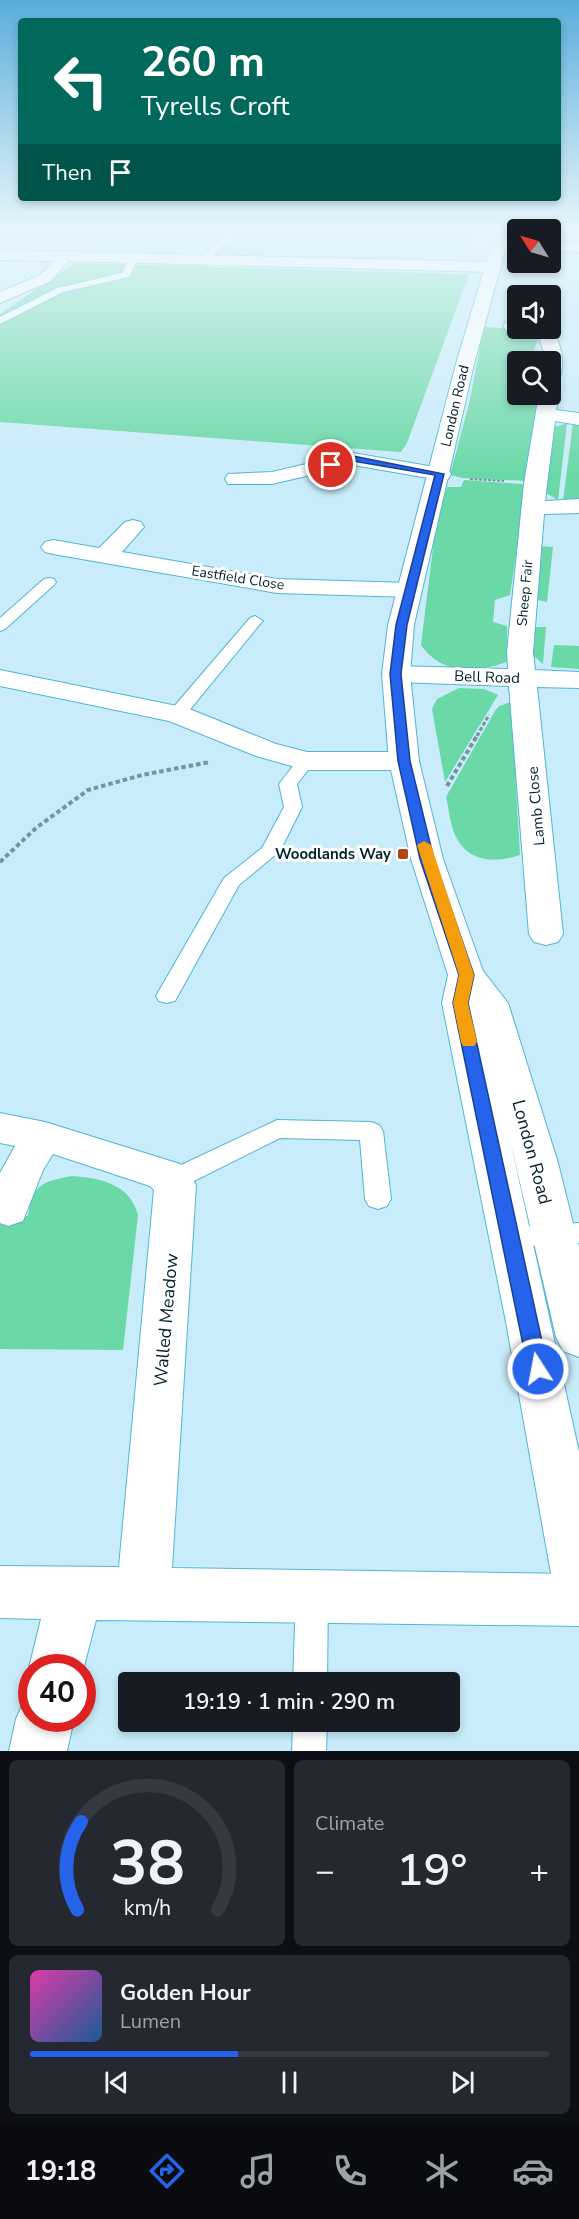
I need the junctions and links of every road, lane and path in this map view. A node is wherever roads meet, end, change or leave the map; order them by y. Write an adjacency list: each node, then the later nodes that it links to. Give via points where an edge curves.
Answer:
1 (2, 311): 4 (lane)
2 (19, 311): 4 (lane)
3 (480, 311): 9 (street, London Road)
4 (12, 314): 5 (lane)
5 (0, 321)
6 (547, 405): 11 (street, Sheep Fair)
7 (549, 405): 8 (street, Sheep Fair)
8 (579, 419)
9 (439, 476): 10 (street, via 353,459 272,478); 11 (path); 18 (street, London Road)
10 (236, 479)
11 (536, 483): 13 (street, Sheep Fair)
12 (579, 506): 13 (street)
13 (533, 508): 23 (street, Sheep Fair)
14 (134, 527): 16 (street)
15 (53, 547): 16 (street, Eastfield Close)
16 (104, 556): 18 (street, Eastfield Close, via 277,586)
17 (49, 582): 20 (lane)
18 (408, 590): 21 (street, London Road)
19 (255, 621): 25 (lane)
20 (0, 626)
21 (396, 674): 23 (street, Bell Road); 28 (street, London Road)
22 (0, 678): 25 (street)
23 (517, 678): 24 (street, Bell Road); 29 (path); 31 (street, Lamb Close)
24 (579, 680)
25 (177, 714): 26 (street)
26 (266, 750): 27 (street); 30 (path, via 88,790 36,828)
27 (306, 761): 28 (street); 32 (lane, via 288,784 293,807 270,850 231,882)
28 (404, 761): 29 (street, London Road)
29 (421, 830): 38 (street, London Road, via 466,975 490,1003 537,1163)
30 (0, 862)
31 (546, 934)
32 (167, 996)
33 (0, 1128): 34 (street)
34 (45, 1137): 35 (street, via 165,1175); 37 (street, via 27,1159)
35 (171, 1181): 36 (lane, via 277,1129 371,1131); 43 (street, Walled Meadow, via 175,1185 175,1206)
36 (378, 1199)
37 (8, 1209)
38 (548, 1235): 39 (street, London Road); 40 (street, London Road)
39 (579, 1337)
40 (579, 1580)
41 (0, 1592): 42 (street)
42 (75, 1592): 43 (street); 46 (street)
43 (143, 1595): 44 (street)
44 (312, 1596): 45 (street); 47 (lane)
45 (579, 1600)
46 (60, 1654)
47 (310, 1672)
48 (42, 1732): 50 (street)
49 (310, 1732): 51 (lane)
50 (38, 1751)
51 (309, 1751)

